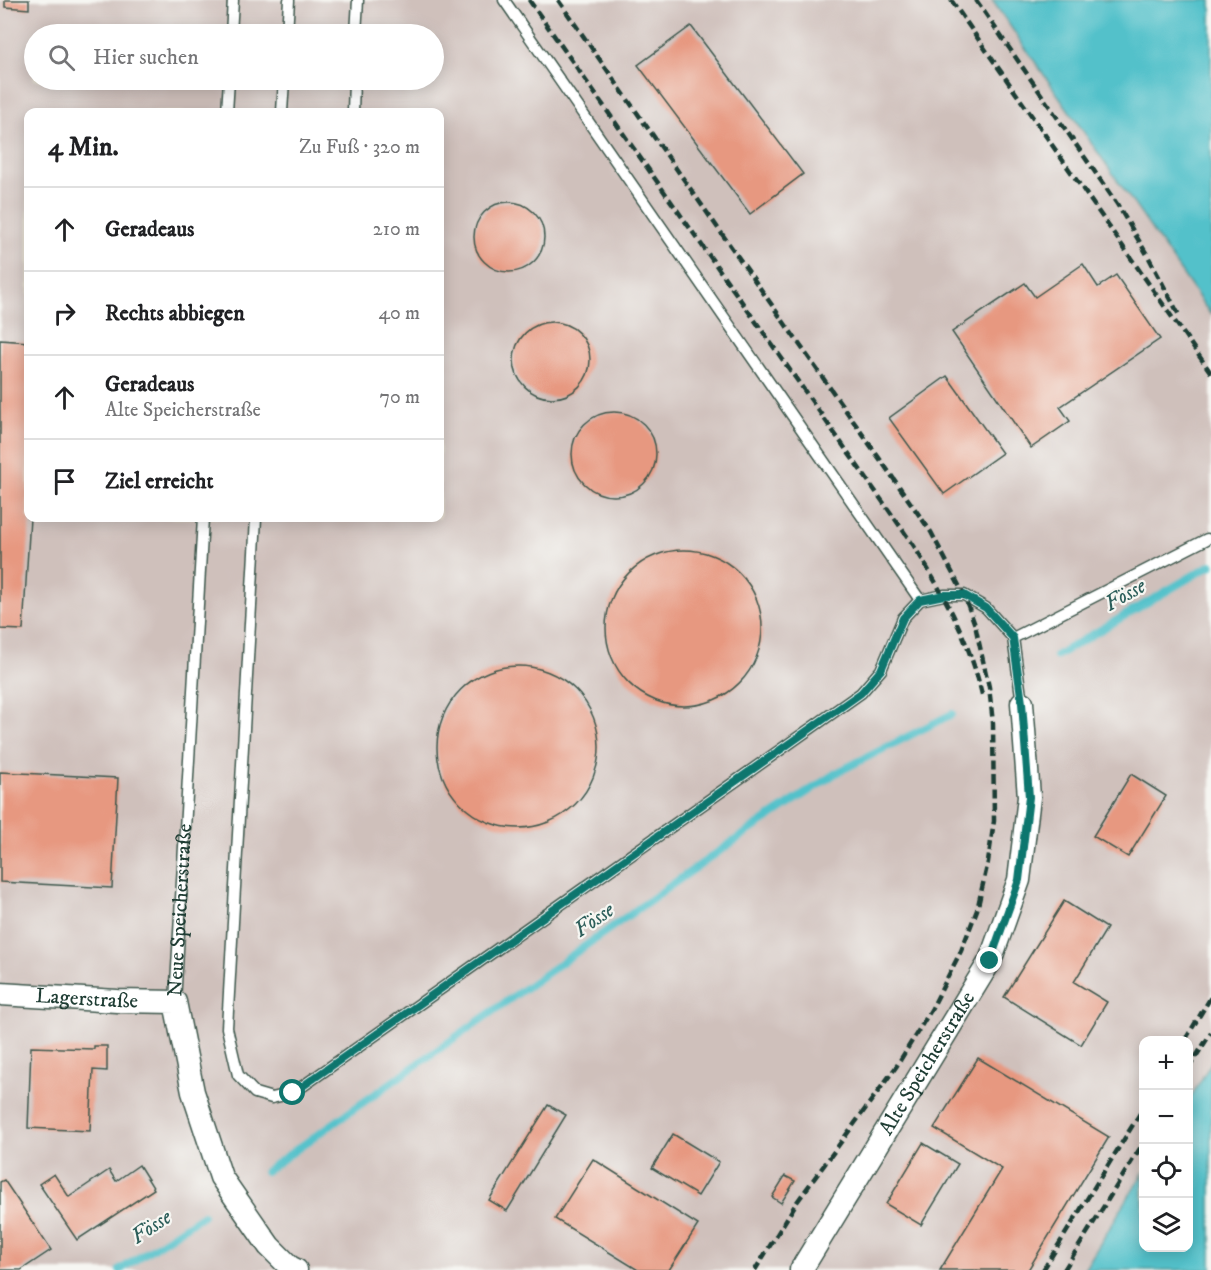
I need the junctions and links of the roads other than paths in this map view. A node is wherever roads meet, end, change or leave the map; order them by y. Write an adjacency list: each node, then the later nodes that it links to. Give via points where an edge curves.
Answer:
1 (233, 0): 5 (lane)
2 (289, 0): 6 (lane)
3 (358, 0): 7 (lane)
4 (504, 0): 17 (lane)
5 (232, 24)
6 (288, 24)
7 (357, 24)
8 (228, 90): 11 (lane)
9 (283, 90): 12 (lane)
10 (354, 90): 13 (lane)
11 (227, 108)
12 (282, 108)
13 (353, 108)
14 (203, 522): 21 (lane, Neue Speicherstraße)
15 (256, 522): 17 (lane, via 228,1028 238,1075 255,1093 272,1098 293,1093 861,693 881,670 903,618)
16 (1207, 539): 18 (lane)
17 (920, 600): 18 (lane, via 964,595 986,608)
18 (1013, 638): 19 (lane)
19 (1022, 703): 23 (street, Alte Speicherstraße, via 1029,797 1019,880 990,961)
20 (0, 994): 21 (street, Lagerstraße)
21 (175, 1002): 22 (street, Neue Speicherstraße, via 193,1092 221,1177 269,1246)
22 (291, 1269)
23 (801, 1270)

